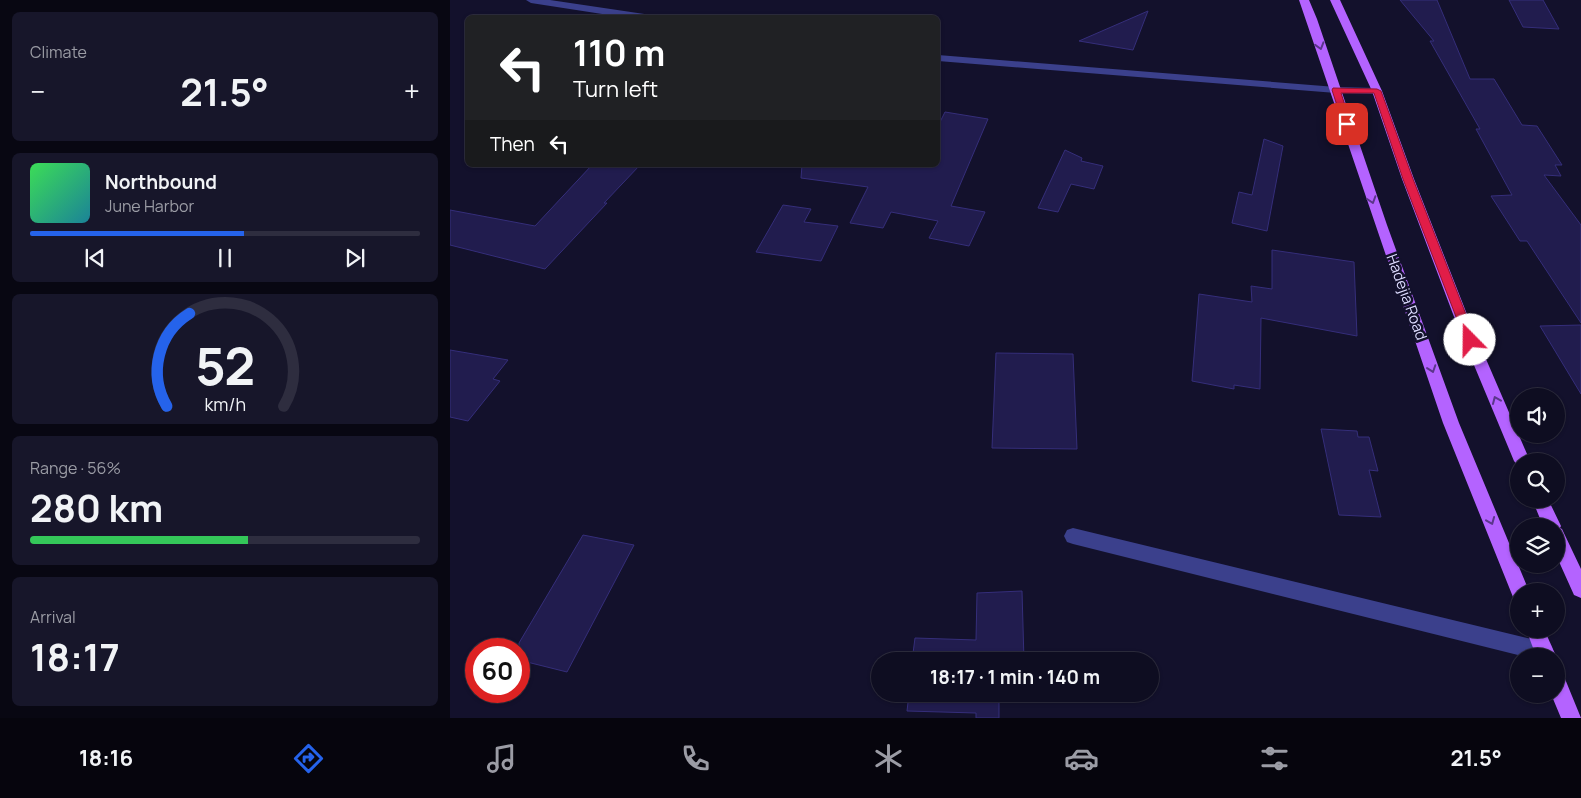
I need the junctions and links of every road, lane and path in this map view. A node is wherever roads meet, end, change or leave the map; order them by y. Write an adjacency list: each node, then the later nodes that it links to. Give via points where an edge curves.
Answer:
1 (531, 0): 4 (street)
2 (1304, 0): 6 (main road, Hadejia Road, one-way to 6)
3 (1335, 0): 7 (main road)
4 (631, 15)
5 (940, 58): 6 (street)
6 (1336, 90): 7 (street); 11 (main road, Hadejia Road, one-way to 11, via 1451,423)
7 (1377, 91): 8 (main road, one-way to 7, via 1463,322)
8 (1519, 453)
9 (1073, 536): 13 (street)
10 (1565, 554): 12 (main road)
11 (1517, 583)
12 (1581, 589)
13 (1521, 648)
14 (1565, 703): 15 (main road)
15 (1571, 718)

